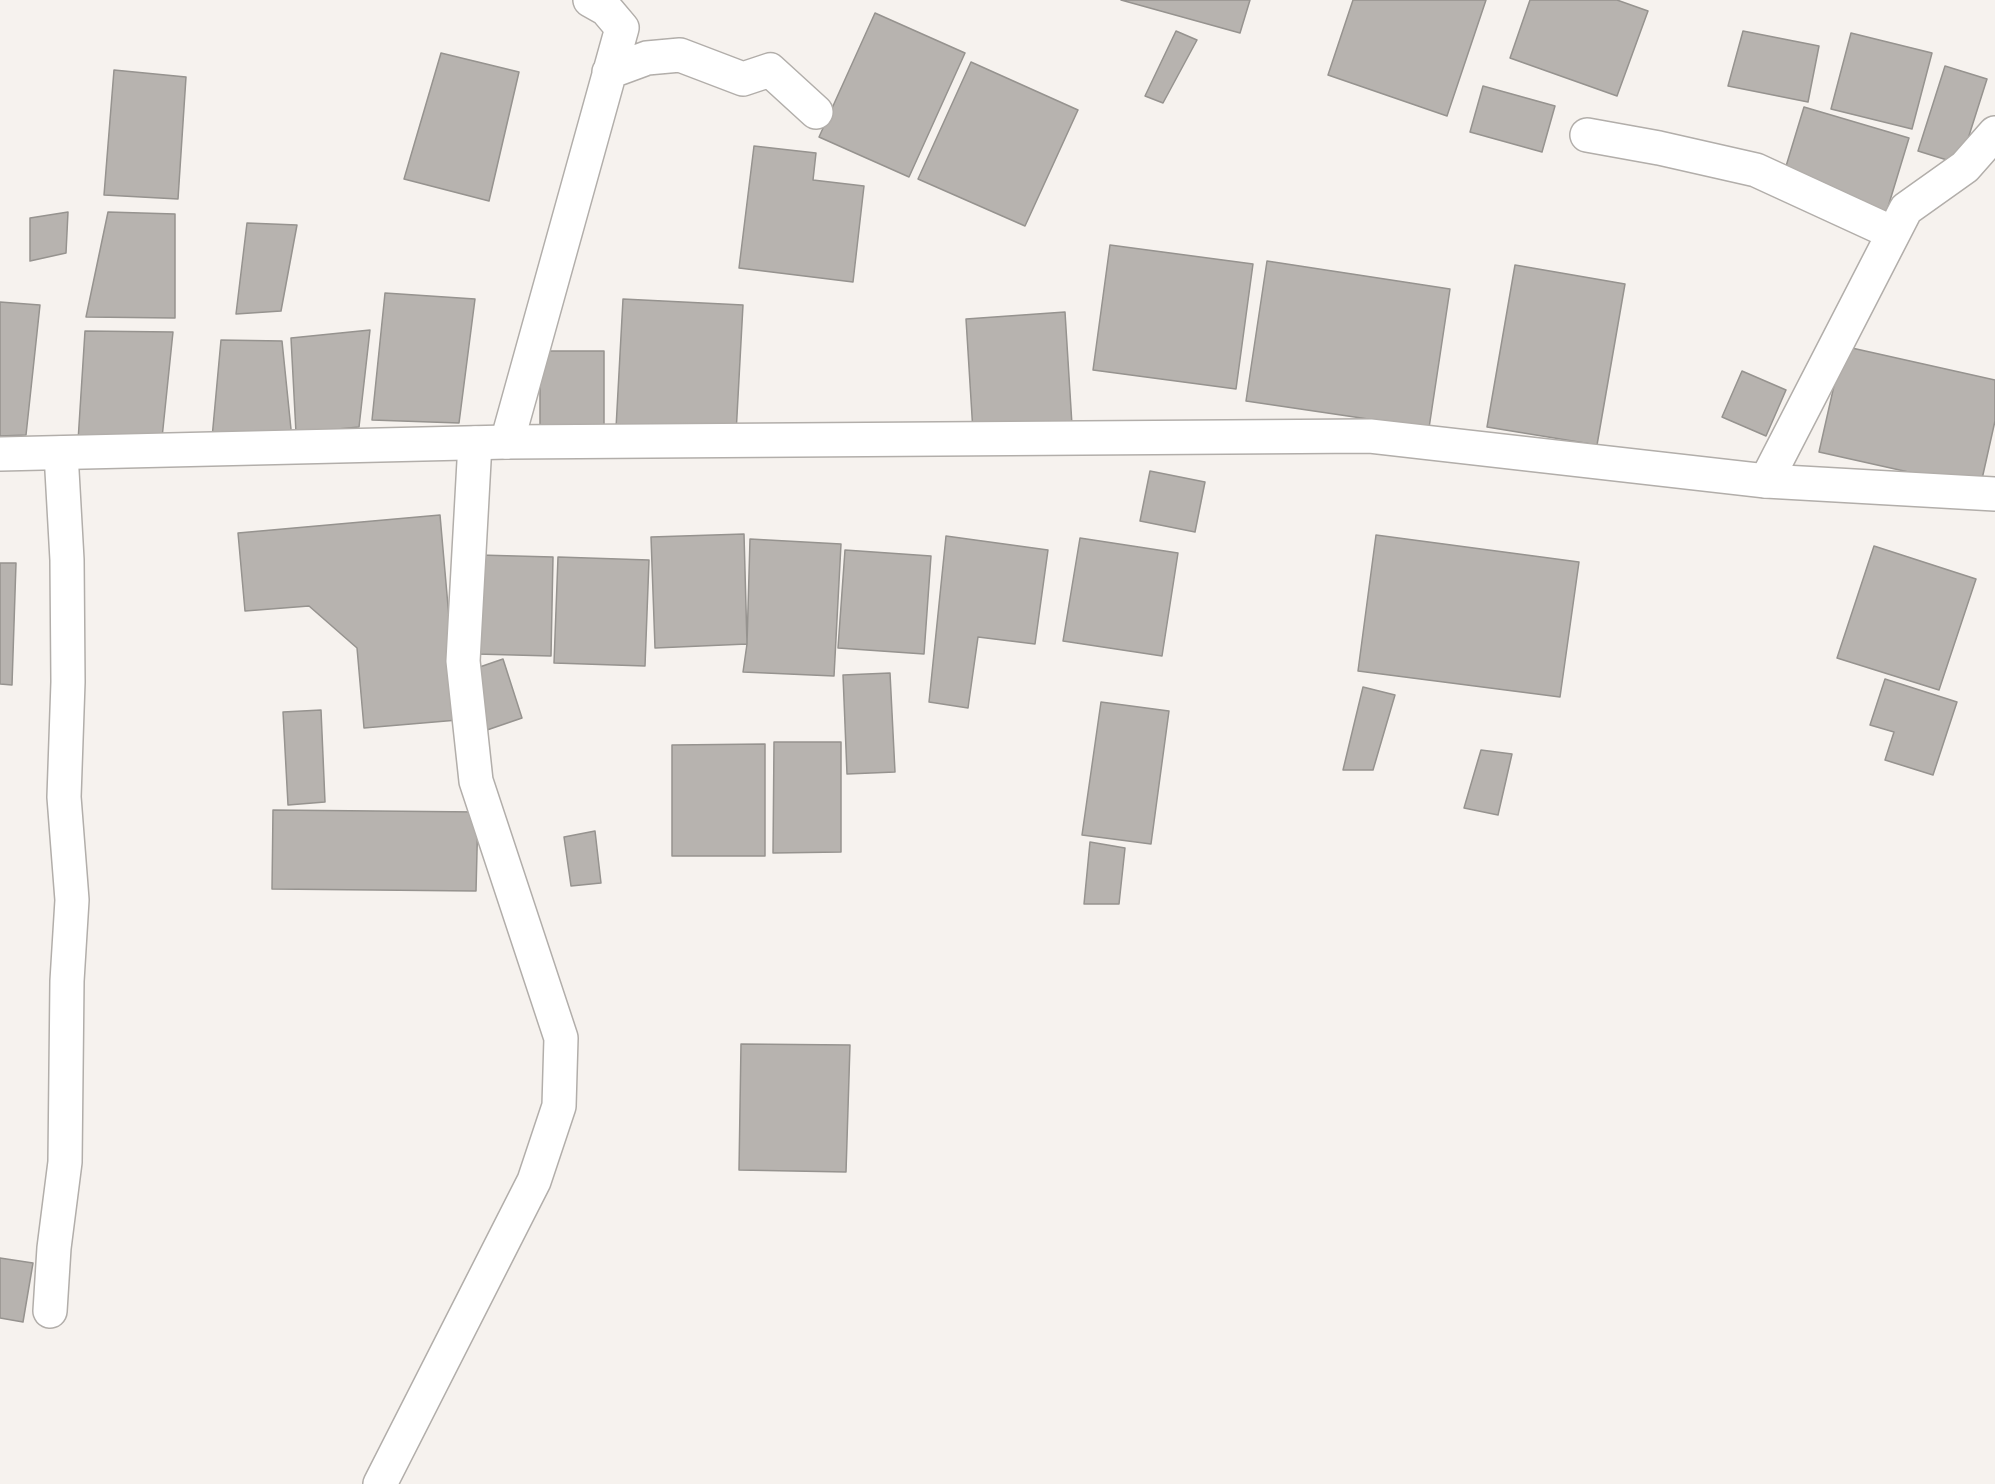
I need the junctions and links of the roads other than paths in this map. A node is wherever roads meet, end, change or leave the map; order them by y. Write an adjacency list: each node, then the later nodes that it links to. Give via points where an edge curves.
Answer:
1 (590, 0): 2 (street, via 606,9 622,28)
2 (609, 72): 3 (street, via 647,58 680,55 743,79 770,70); 7 (street)
3 (816, 112)
4 (1995, 133): 6 (street, via 1965,167 1906,209)
5 (1587, 135): 6 (street, via 1756,170)
6 (1893, 233): 11 (street)
7 (507, 442): 8 (street); 11 (street, via 1370,436)
8 (475, 443): 9 (street); 14 (street, via 463,661 476,781 561,1038 559,1106 534,1181)
9 (61, 453): 10 (street); 13 (street, via 67,560 64,797 72,900 65,1162)
10 (0, 454)
11 (1766, 481): 12 (street)
12 (1995, 494)
13 (50, 1311)
14 (380, 1484)

